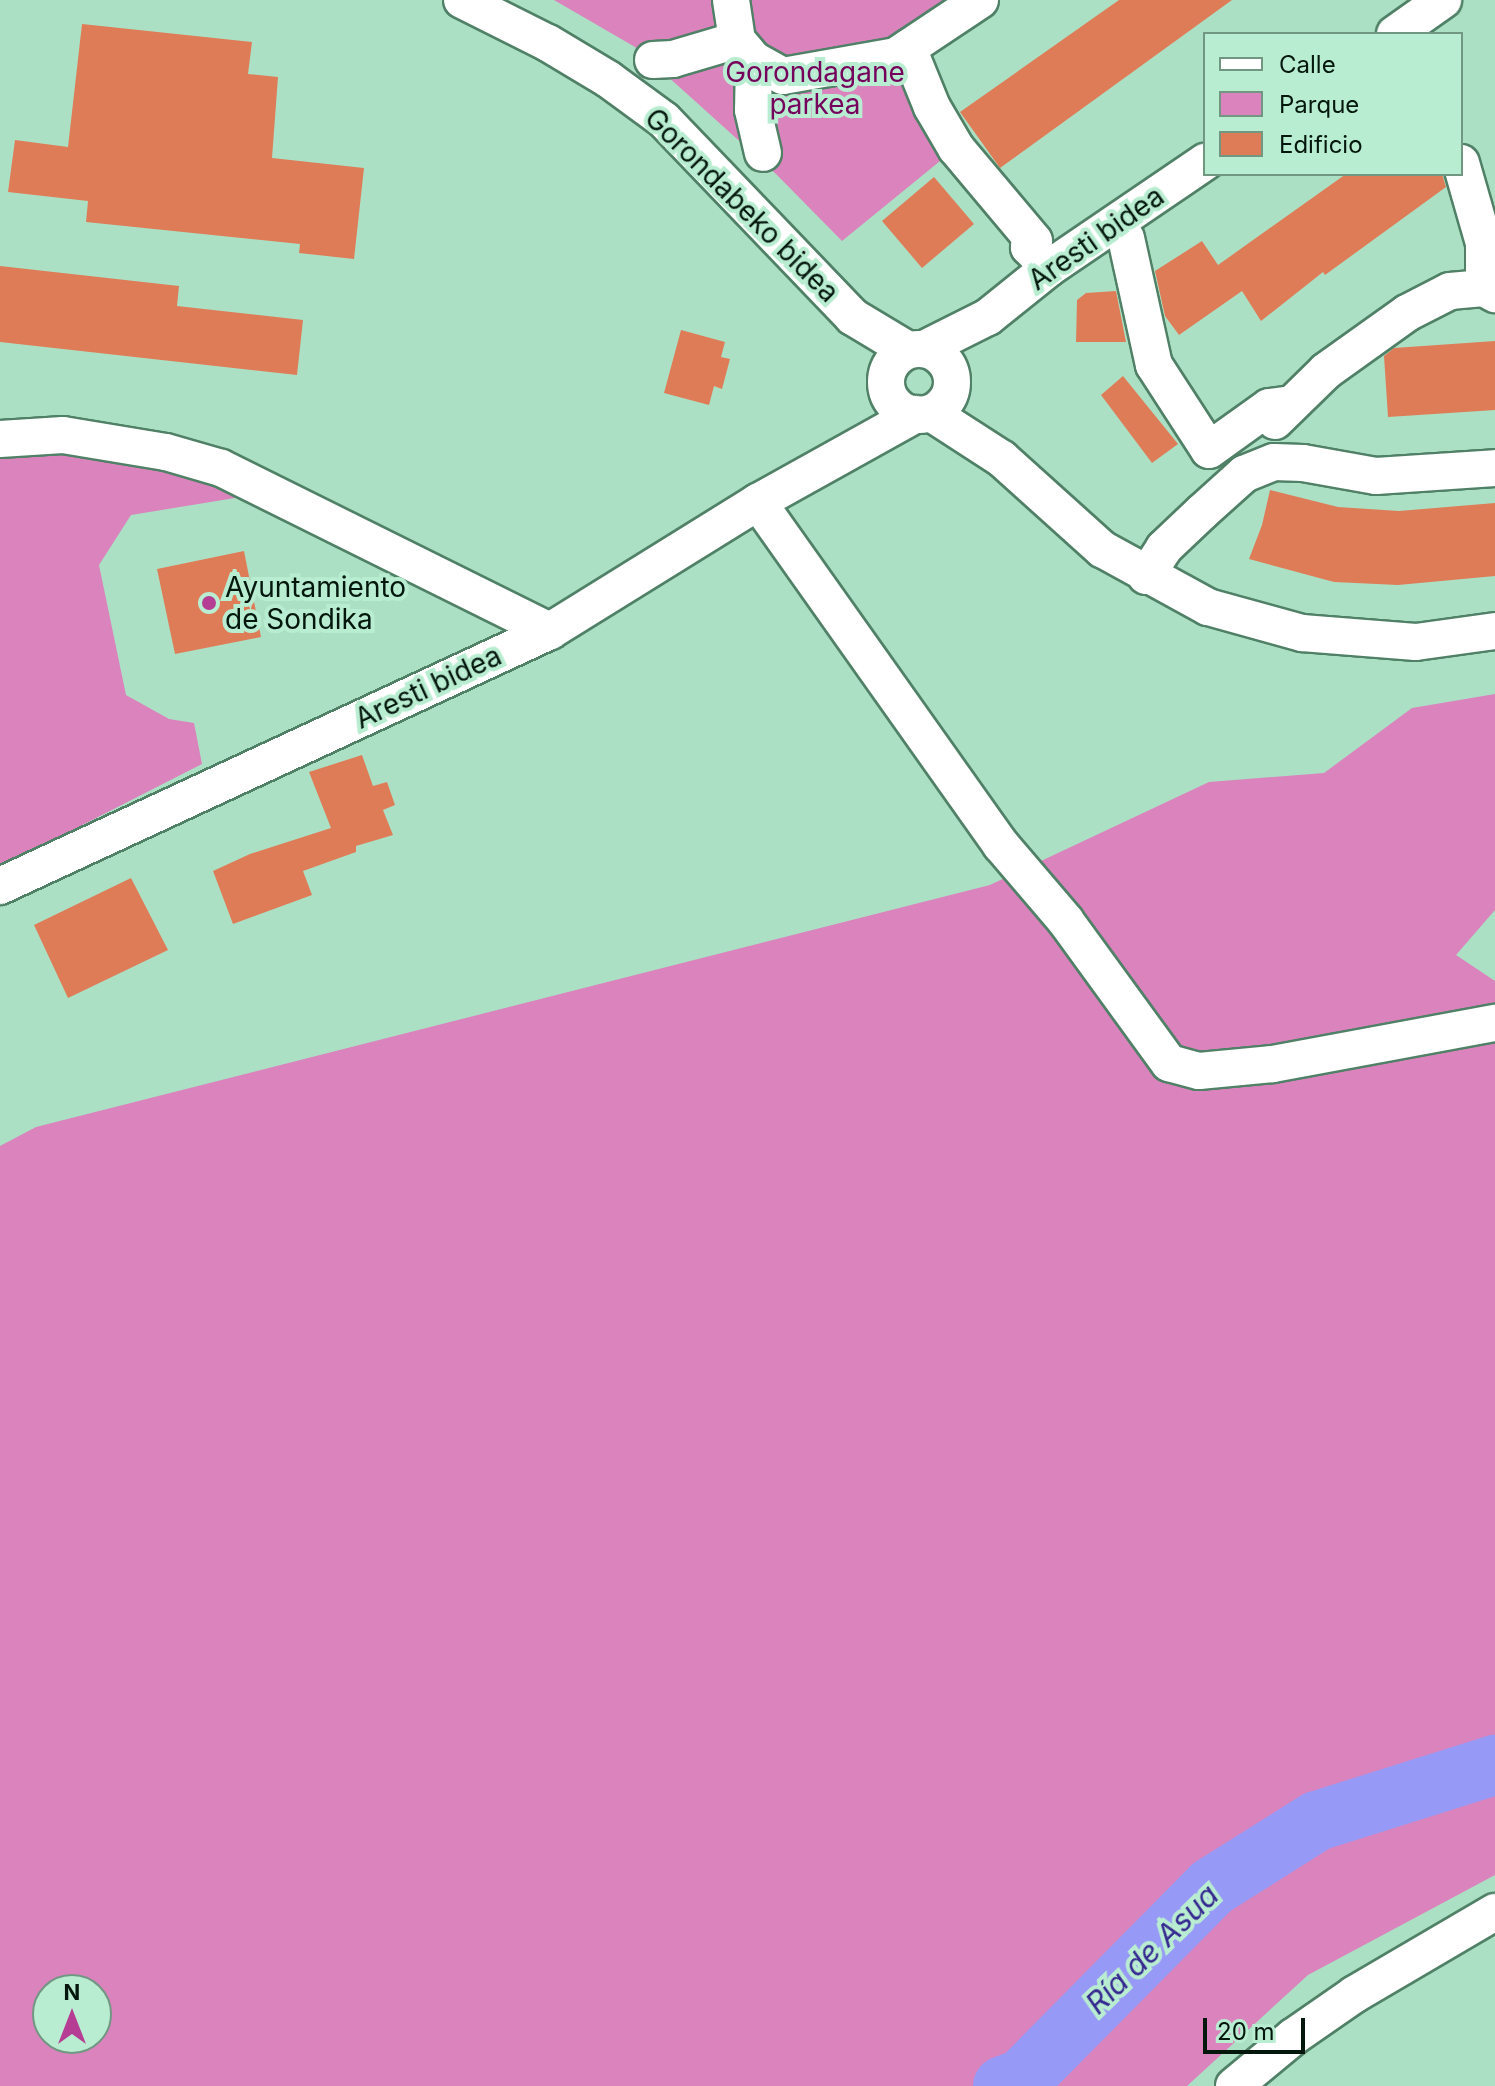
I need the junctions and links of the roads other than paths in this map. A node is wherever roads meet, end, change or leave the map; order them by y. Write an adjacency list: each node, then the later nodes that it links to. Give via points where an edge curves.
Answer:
1 (462, 0): 15 (street, Gorondabeko bidea, via 548,43 664,120)
2 (731, 0): 7 (street)
3 (980, 0): 6 (street)
4 (1443, 0): 5 (street)
5 (1398, 32)
6 (908, 48): 7 (street, via 896,56 783,76); 13 (street, via 956,148 1034,241 1029,247)
7 (746, 50): 8 (street); 9 (street)
8 (653, 60)
9 (763, 153)
10 (1203, 163): 13 (street, Aresti bidea)
11 (1463, 170): 14 (street)
12 (1126, 238): 19 (street, via 1154,365 1209,450 1269,407)
13 (1049, 268): 16 (street, Aresti bidea)
14 (1491, 290): 19 (street, via 1450,291 1407,313 1326,371)
15 (853, 317): 17 (street, Gorondabeko bidea); 18 (street, Gorondabeko bidea)
16 (988, 317): 17 (street, Aresti bidea); 18 (street, Aresti bidea)
17 (916, 350): 18 (street, Gorondabeko bidea, via 941,358); 18 (street, via 892,363)
18 (920, 395): 23 (street, Aresti bidea, via 838,454); 24 (street, via 1002,459 1102,549)
19 (1292, 404): 20 (street)
20 (1259, 436)
21 (0, 439): 25 (street, via 63,435 166,452 221,468)
22 (1495, 468): 24 (street, via 1376,476 1274,462 1244,474 1164,548)
23 (758, 502): 25 (street, Aresti bidea); 28 (street, via 1001,845 1065,920 1169,1063 1199,1071 1273,1064)
24 (1146, 576): 26 (street, via 1208,607 1302,633 1416,642)
25 (550, 631): 27 (street, Aresti bidea)
26 (1495, 631)
27 (0, 886)
28 (1495, 1023)
29 (1495, 1912): 30 (street, via 1355,1994)
30 (1234, 2086)

